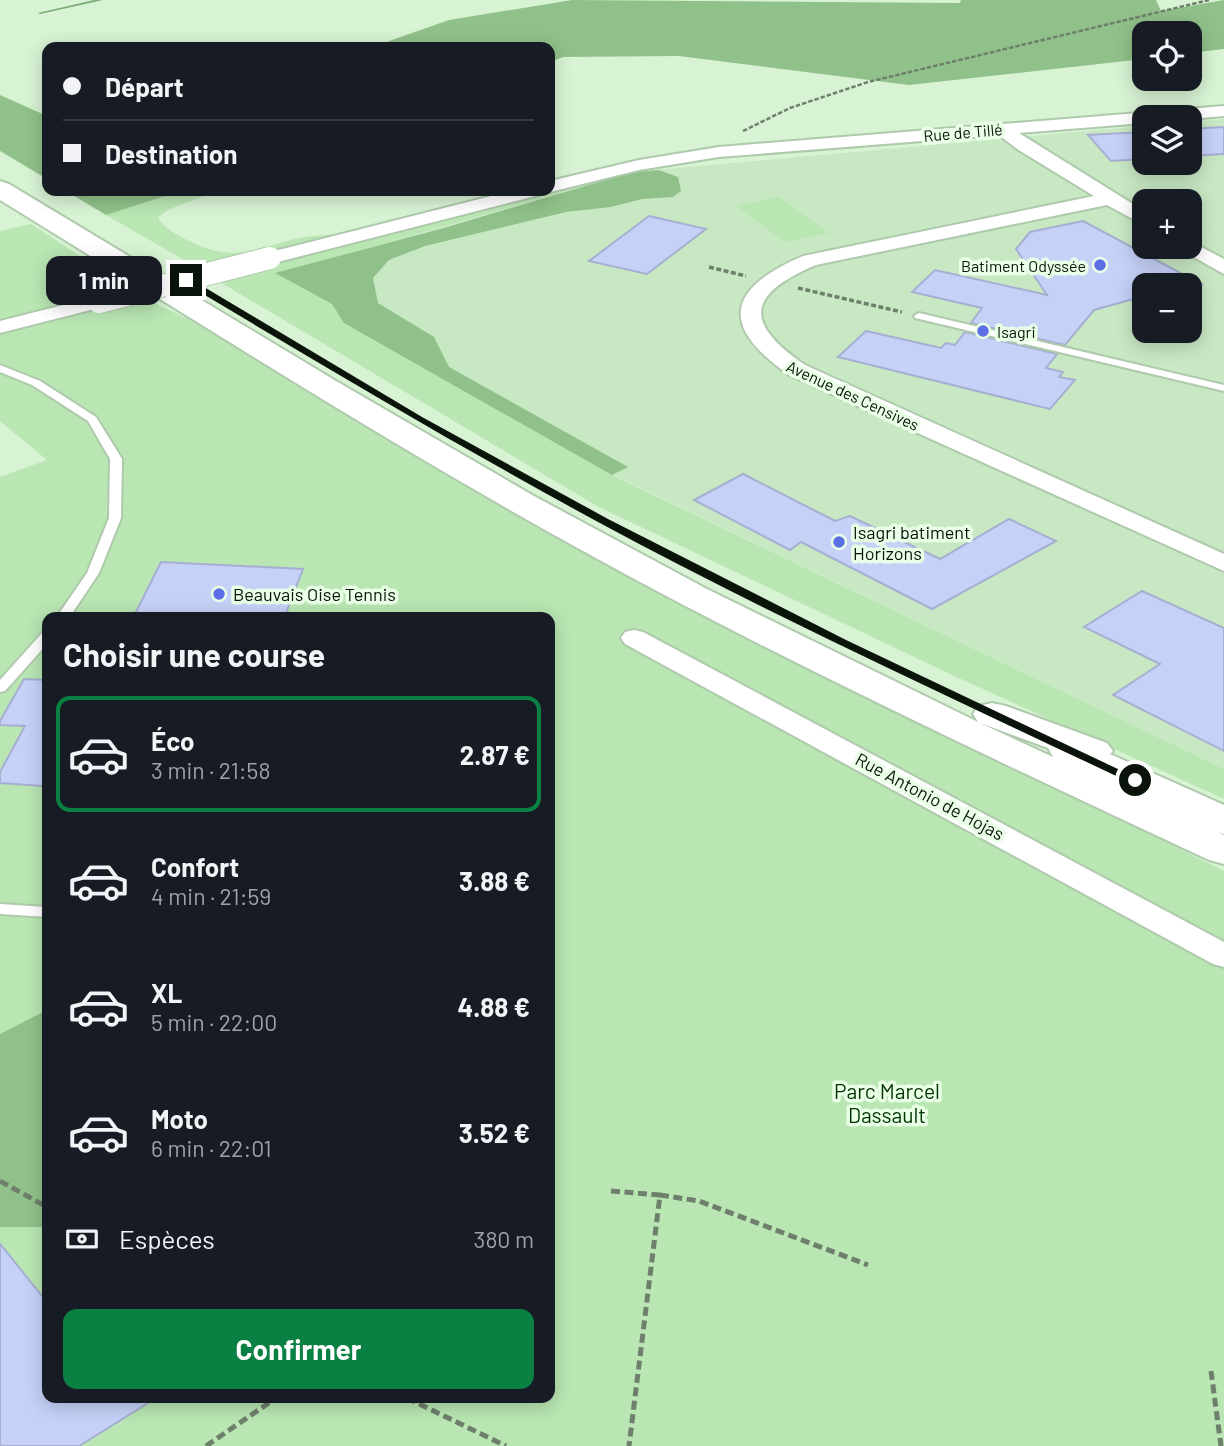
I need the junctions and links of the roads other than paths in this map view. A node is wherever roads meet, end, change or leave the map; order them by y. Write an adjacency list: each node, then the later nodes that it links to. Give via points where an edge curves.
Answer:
1 (1224, 111): 2 (street, Rue de Tillé)
2 (1003, 129): 4 (street, Rue de Tillé, via 703,155); 9 (street)
3 (0, 169): 6 (main road)
4 (555, 185)
5 (0, 189): 25 (main road, via 524,504 851,675)
6 (42, 194)
7 (45, 196): 22 (main road, via 508,469 745,594)
8 (512, 196): 14 (street, bridge)
9 (1112, 198): 10 (street); 17 (street, Avenue des Censives, via 823,257 789,269 769,281 752,302 750,326 765,348 784,363)
10 (1132, 211)
11 (1202, 254): 12 (street)
12 (1224, 268)
13 (919, 316): 16 (lane)
14 (0, 327)
15 (0, 368): 18 (lane, via 36,383 92,419 116,459 115,518 93,573)
16 (1224, 388)
17 (1224, 563)
18 (66, 612)
19 (634, 638): 28 (street, Rue Antonio de Hojas)
20 (42, 642): 21 (lane)
21 (0, 688)
22 (992, 715): 23 (main road); 24 (main road)
23 (1224, 805)
24 (1224, 821)
25 (1224, 851)
26 (0, 909): 27 (lane)
27 (42, 912)
28 (1224, 956)

